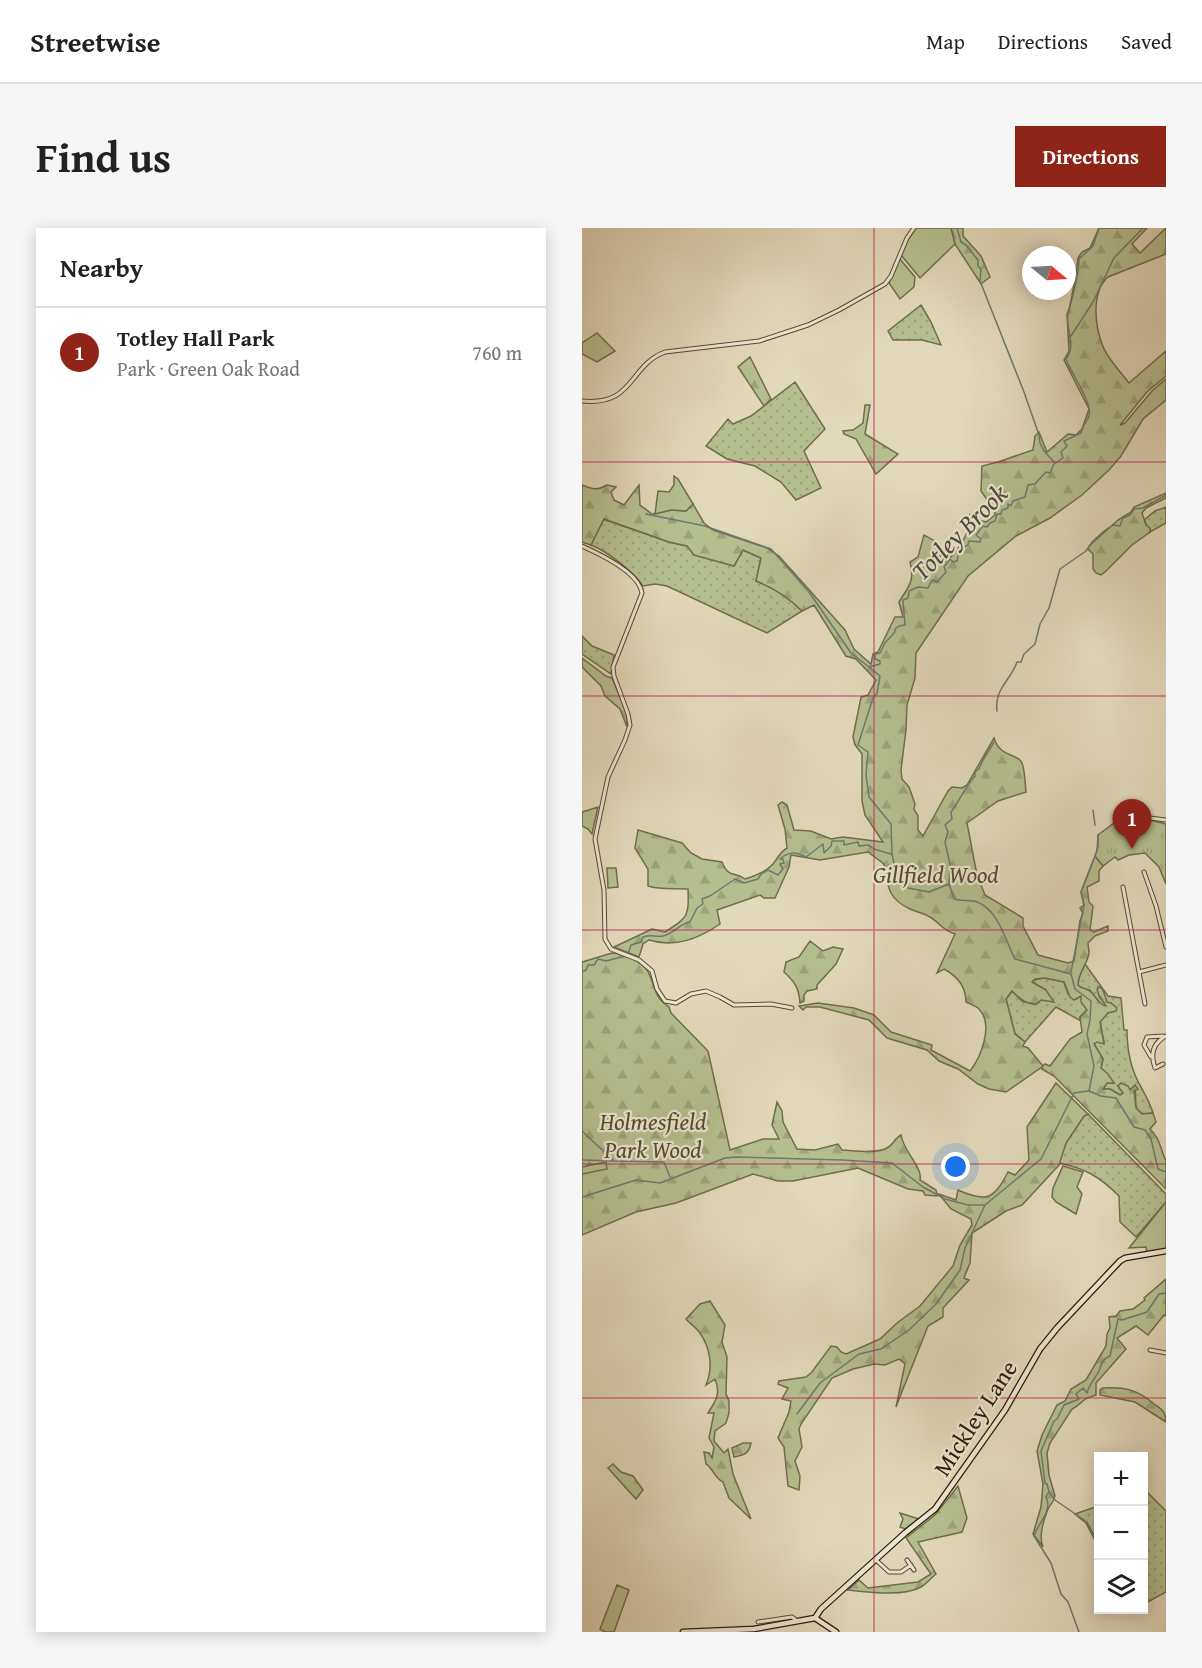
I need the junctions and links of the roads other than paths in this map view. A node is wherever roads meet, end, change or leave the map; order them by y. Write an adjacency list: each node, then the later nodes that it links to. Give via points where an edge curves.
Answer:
1 (914, 228): 2 (street, via 885,285 839,310 759,341 664,352 651,358 620,393 603,400)
2 (582, 401)
3 (582, 546): 12 (street, via 620,567 638,582 642,592 613,667 630,725 608,777 595,839 604,890 605,939 610,949 639,960 652,972 665,1001 676,1003 706,991 732,1005)
4 (1150, 818): 5 (street)
5 (1166, 820)
6 (1144, 872): 8 (street)
7 (1123, 887): 10 (street)
8 (1166, 947)
9 (1166, 964): 10 (street)
10 (1138, 972): 11 (street)
11 (1145, 1004)
12 (792, 1008)
13 (1165, 1036): 14 (street); 14 (street, via 1147,1037 1144,1046)
14 (1151, 1057): 15 (street, via 1155,1068)
15 (1163, 1065)
16 (1166, 1251): 19 (street, Mickley Lane, via 1122,1259 1057,1328 943,1499)
17 (1150, 1350): 18 (street)
18 (1166, 1353)
19 (876, 1560): 21 (street, via 889,1572 901,1572); 23 (street, Mickley Lane)
20 (907, 1560): 21 (street)
21 (911, 1565): 22 (street)
22 (914, 1570)
23 (815, 1618): 24 (street); 27 (street)
24 (796, 1621): 25 (street, via 792,1617); 26 (street, via 754,1629)
25 (758, 1622)
26 (683, 1632)
27 (836, 1632)

